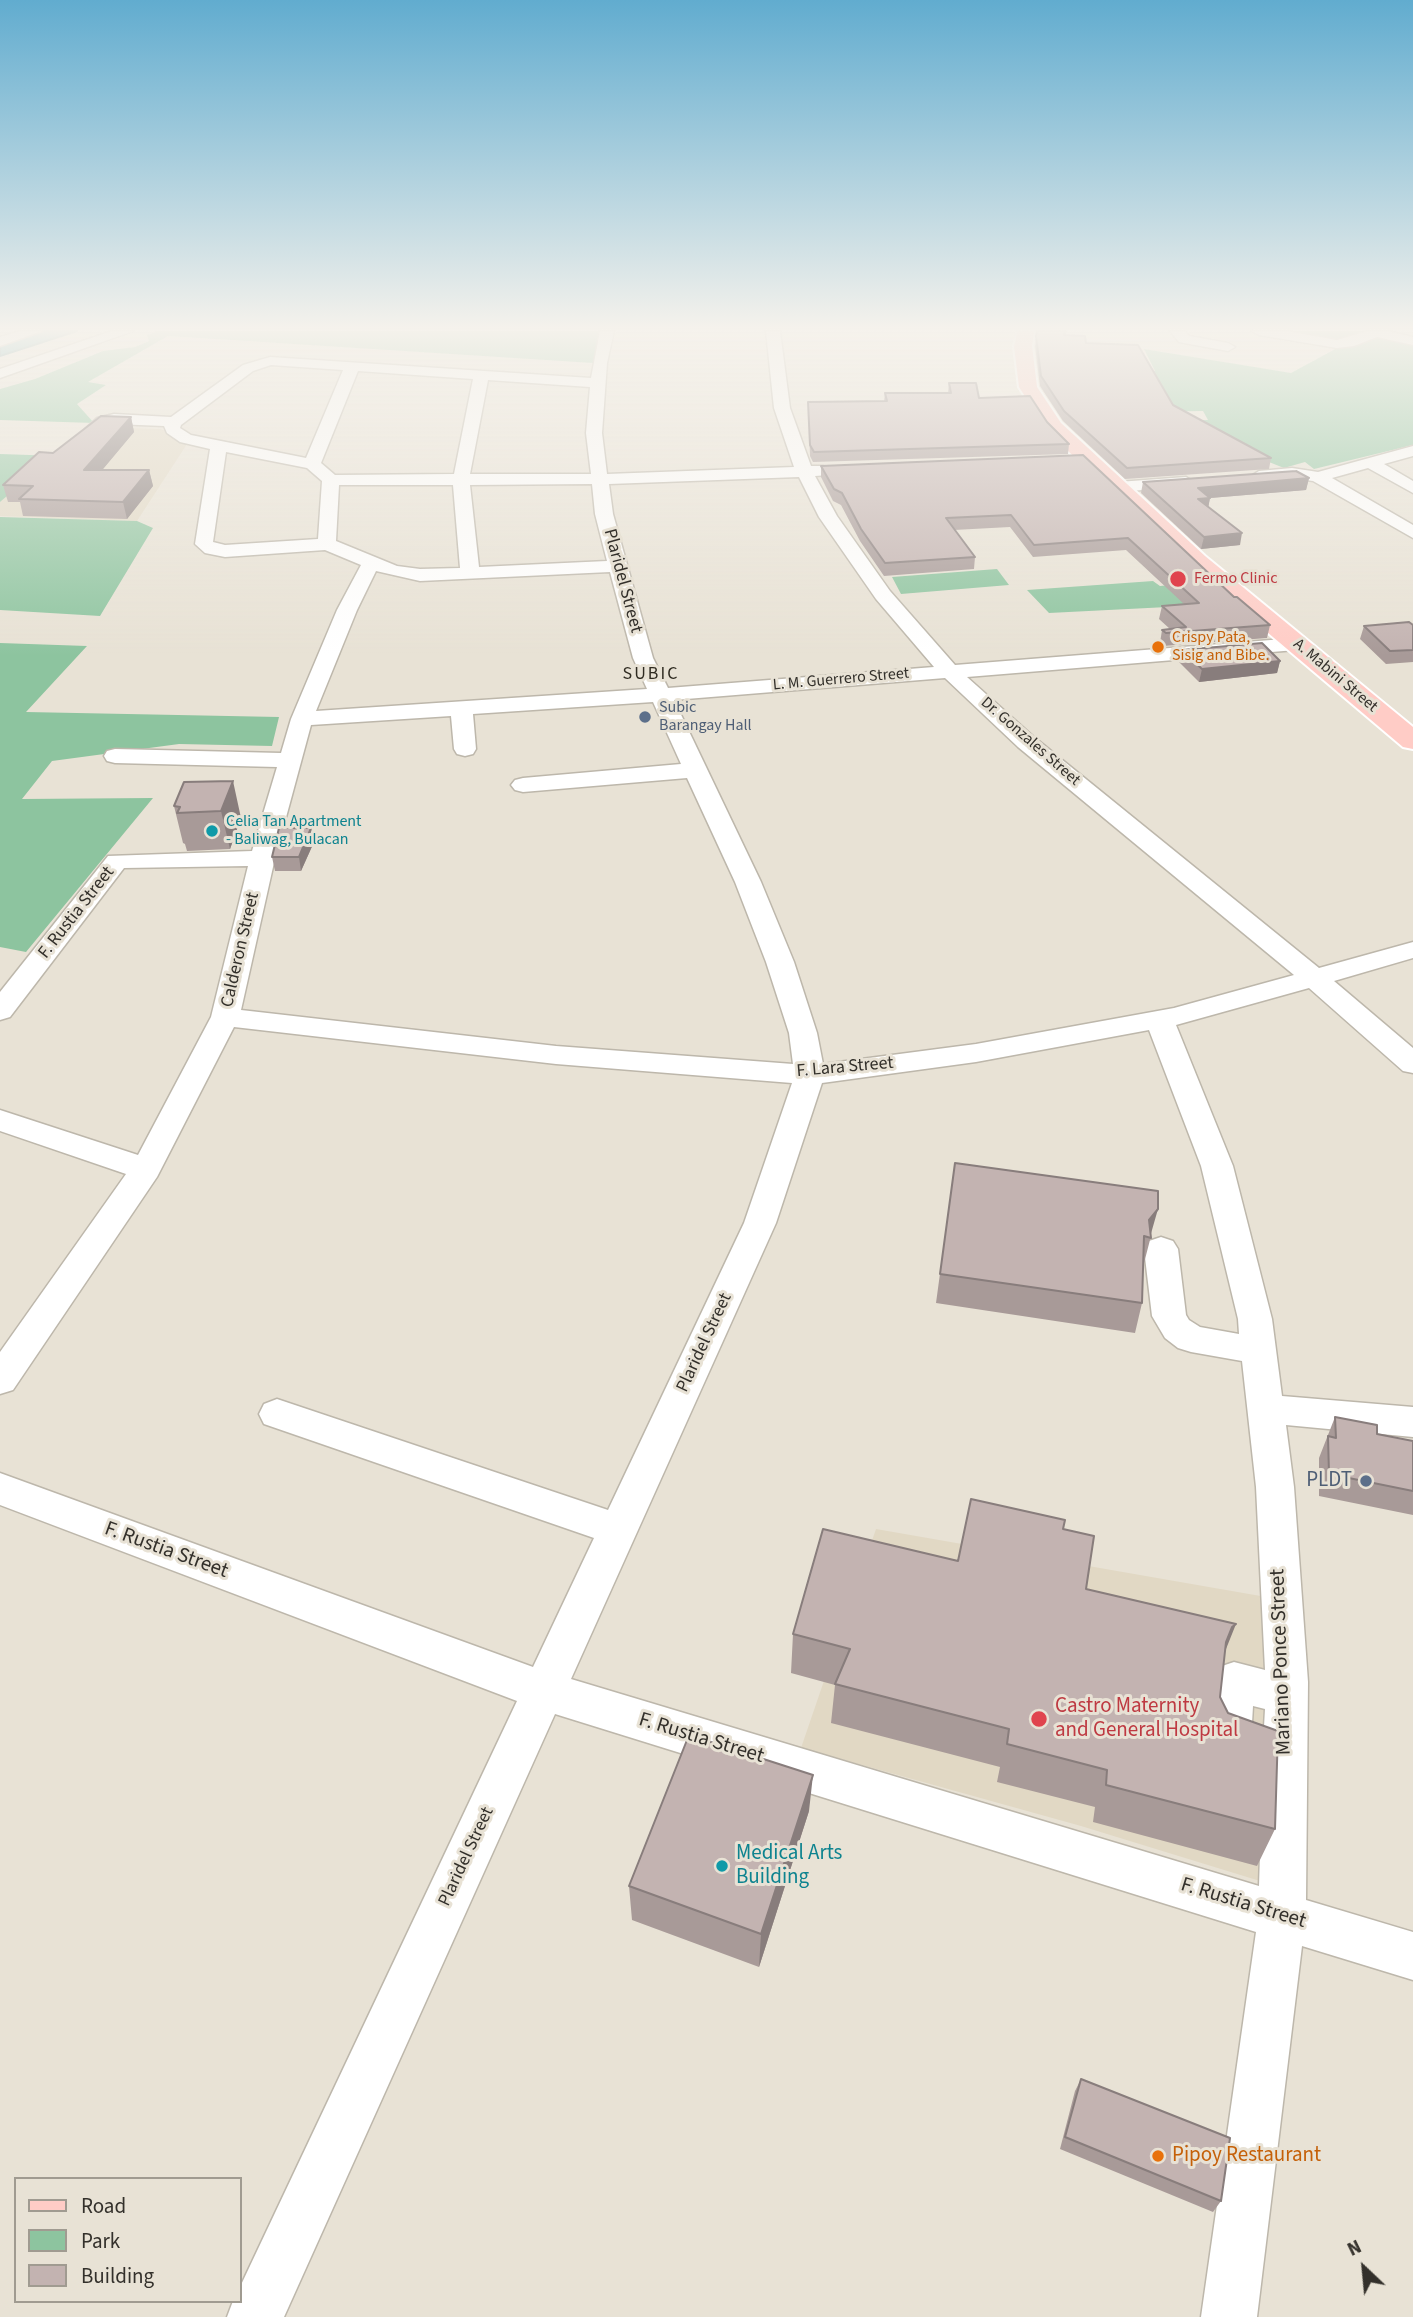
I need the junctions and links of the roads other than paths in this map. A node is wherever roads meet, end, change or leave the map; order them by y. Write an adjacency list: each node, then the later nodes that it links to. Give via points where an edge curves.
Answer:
1 (187, 439): 7 (street)
2 (322, 439): 12 (street)
3 (469, 439): 19 (street)
4 (595, 439): 17 (street, Plaridel Street)
5 (793, 439): 14 (street, Dr. Gonzales Street)
6 (1069, 439): 9 (main road, A. Mabini Street)
7 (218, 446): 12 (street); 24 (street, via 204,544 225,551)
8 (1413, 451): 11 (street)
9 (1087, 459): 10 (street); 21 (main road, A. Mabini Street)
10 (1060, 460)
11 (1369, 462): 15 (street); 22 (street)
12 (312, 464): 18 (street)
13 (845, 470): 14 (street)
14 (804, 471): 17 (street); 29 (street, Dr. Gonzales Street, via 828,517 883,595)
15 (1318, 477): 16 (street, via 1293,473); 23 (street)
16 (1242, 478)
17 (598, 479): 19 (street); 26 (street, Plaridel Street)
18 (331, 480): 19 (street); 24 (street)
19 (461, 480): 27 (street)
20 (1203, 481): 21 (street)
21 (1118, 487): 28 (main road, A. Mabini Street, via 1176,544)
22 (1413, 488)
23 (1413, 533)
24 (327, 544): 25 (street)
25 (372, 561): 27 (street, via 406,574); 32 (street, Calderon Street, via 346,610)
26 (618, 566): 27 (street); 30 (street, Plaridel Street, via 643,658)
27 (470, 574)
28 (1296, 644): 29 (street, L. M. Guerrero Street); 33 (main road, A. Mabini Street)
29 (948, 671): 30 (street, L. M. Guerrero Street); 43 (street, Dr. Gonzales Street, via 1026,742)
30 (659, 695): 31 (street, L. M. Guerrero Street); 37 (street, Plaridel Street)
31 (461, 708): 32 (street, L. M. Guerrero Street); 34 (street)
32 (302, 719): 36 (street, Calderon Street)
33 (1413, 741)
34 (465, 750)
35 (115, 757): 36 (street)
36 (291, 760): 39 (street, Calderon Street)
37 (696, 770): 38 (street); 48 (street, Plaridel Street, via 780,962 803,1033)
38 (523, 785)
39 (262, 859): 42 (street, F. Rustia Street, via 117,861); 45 (street, Calderon Street)
40 (1413, 950): 43 (street, F. Lara Street)
41 (0, 971): 42 (street)
42 (28, 976): 44 (street, F. Rustia Street)
43 (1315, 978): 46 (street, F. Lara Street); 47 (street, Dr. Gonzales Street)
44 (0, 1011)
45 (225, 1017): 48 (street, F. Lara Street, via 556,1055); 50 (street, Calderon Street)
46 (1159, 1019): 48 (street, F. Lara Street, via 975,1053); 53 (street, Mariano Ponce Street, via 1217,1166 1255,1318)
47 (1413, 1064)
48 (810, 1075): 59 (street, Plaridel Street, via 760,1223)
49 (0, 1120): 50 (street)
50 (146, 1169): 52 (street, Calderon Street)
51 (1161, 1248): 53 (street, via 1169,1316 1177,1329 1191,1339)
52 (10, 1346): 54 (street, Calderon Street)
53 (1257, 1350): 55 (street, Mariano Ponce Street)
54 (0, 1380)
55 (1267, 1409): 57 (street); 61 (street, Mariano Ponce Street)
56 (277, 1414): 59 (street)
57 (1413, 1422)
58 (0, 1489): 60 (street, F. Rustia Street)
59 (619, 1530): 60 (street, Plaridel Street)
60 (544, 1691): 63 (street, F. Rustia Street); 65 (street, Plaridel Street)
61 (1287, 1695): 62 (street, Mariano Ponce Street); 62 (street, via 1234,1681 1229,1735)
62 (1286, 1754): 63 (street, Mariano Ponce Street)
63 (1282, 1916): 64 (street, F. Rustia Street); 66 (street, Mariano Ponce Street)
64 (1413, 1956)
65 (256, 2317)
66 (1229, 2317)

